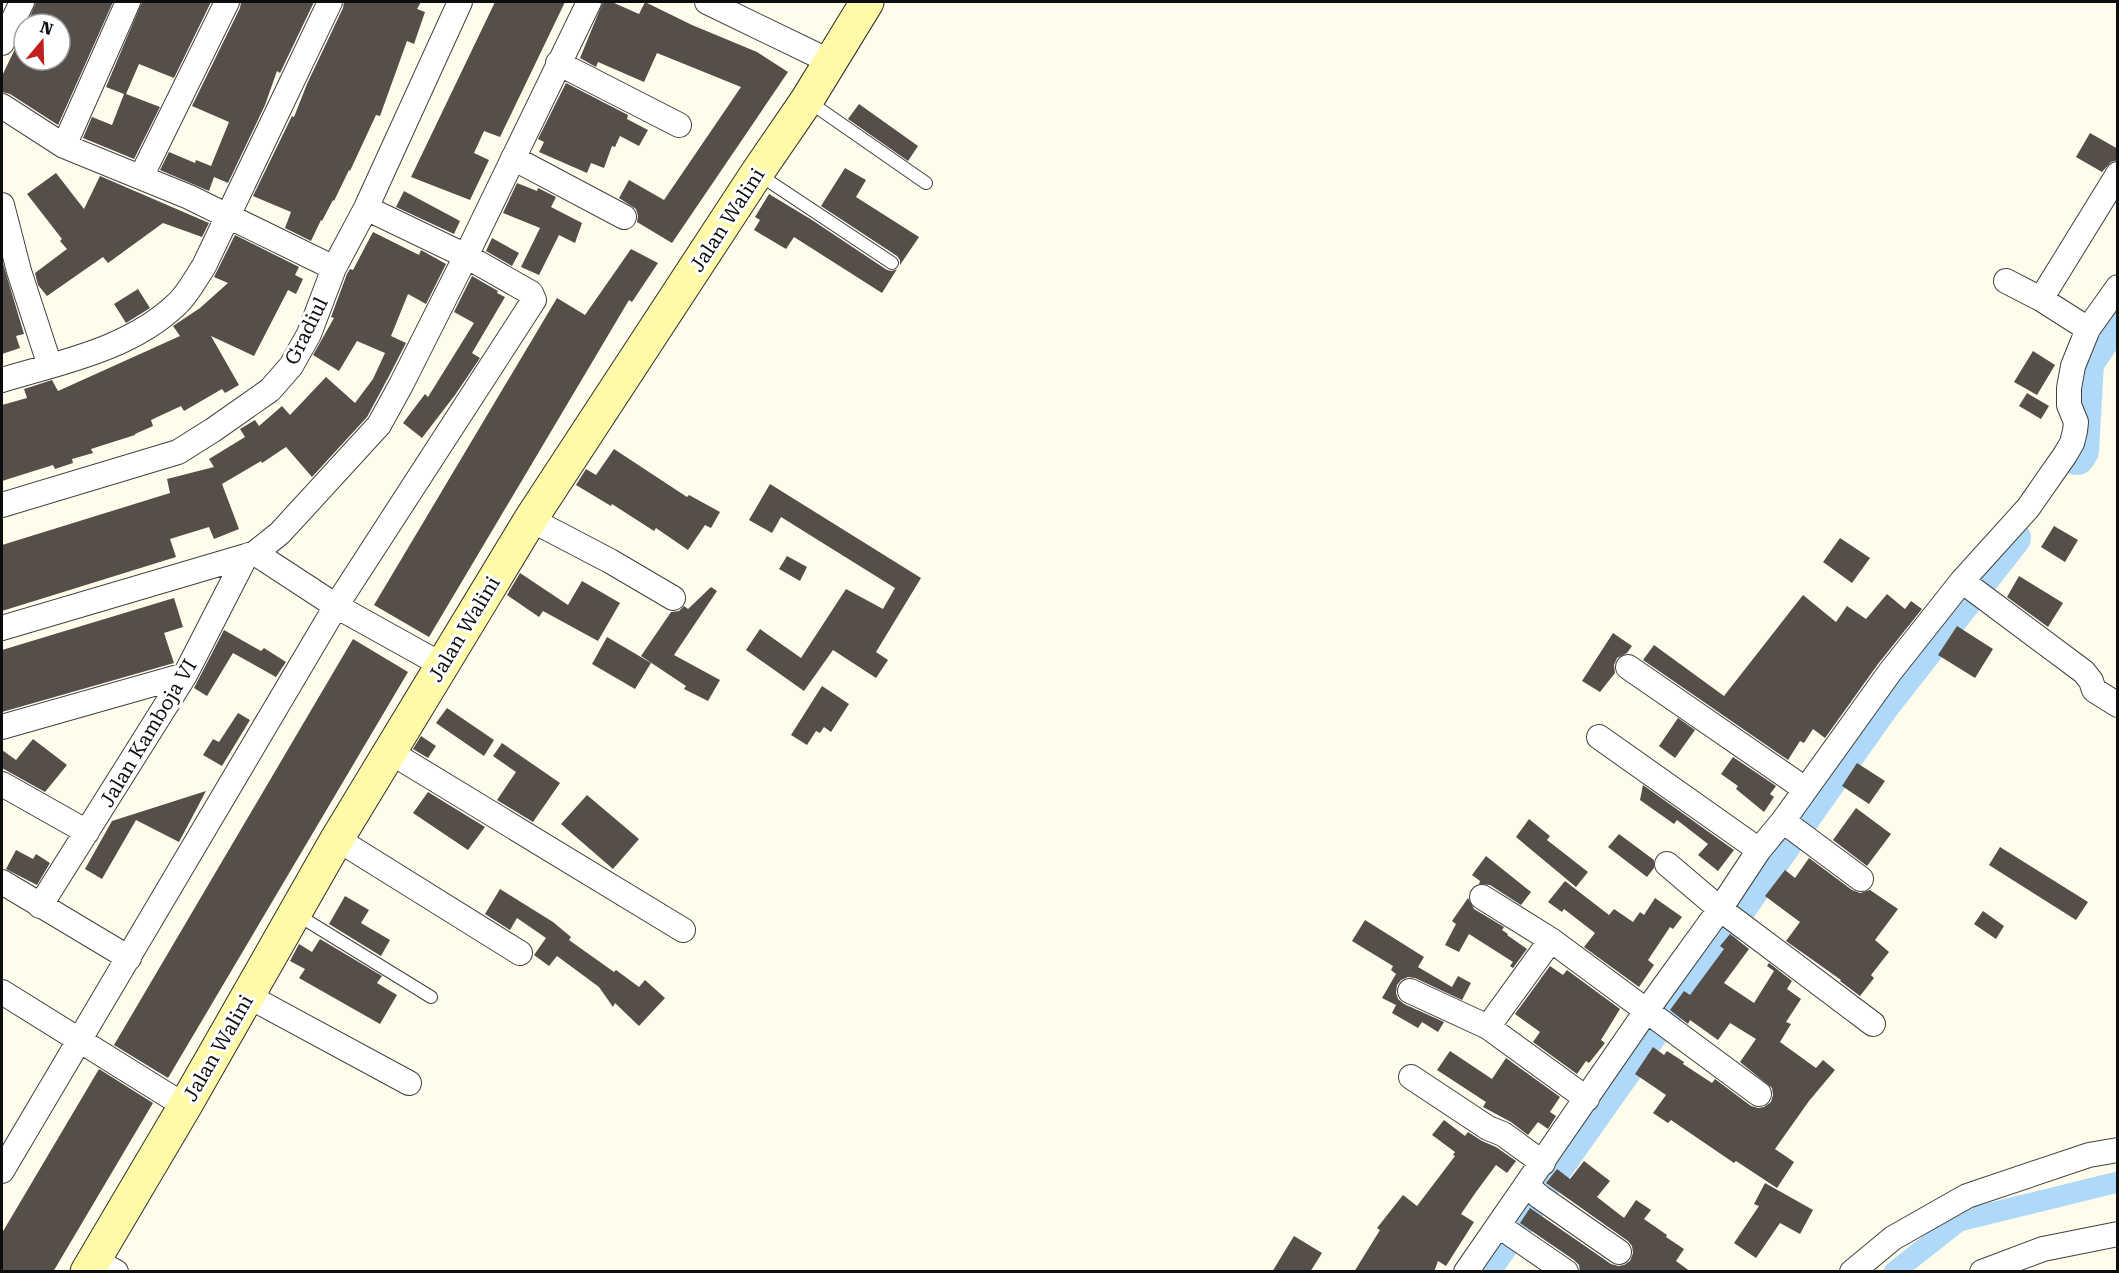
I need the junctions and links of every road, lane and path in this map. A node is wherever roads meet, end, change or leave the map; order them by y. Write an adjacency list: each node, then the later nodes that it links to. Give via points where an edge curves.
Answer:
1 (22, 2): 9 (street)
2 (128, 2): 15 (street)
3 (227, 2): 19 (street)
4 (330, 2): 23 (street)
5 (460, 2): 22 (street, Gradiul)
6 (589, 2): 11 (street)
7 (867, 2): 10 (street, Jalan Walini)
8 (724, 5): 10 (street)
9 (2, 43)
10 (829, 61): 12 (street, Jalan Walini)
11 (558, 63): 14 (street); 16 (street)
12 (807, 100): 17 (street, Jalan Walini); 20 (lane)
13 (2, 106): 15 (street)
14 (679, 126)
15 (64, 146): 19 (street)
16 (513, 158): 24 (street); 25 (street)
17 (757, 173): 26 (lane); 36 (street, Jalan Walini)
18 (2118, 174): 31 (street)
19 (141, 177): 23 (street)
20 (926, 183)
21 (2, 205): 28 (street)
22 (366, 208): 25 (street); 27 (street, Gradiul)
23 (228, 215): 27 (street); 33 (street, via 204,266 179,302 153,324 125,339)
24 (624, 217)
25 (466, 256): 37 (street, via 379,425 279,533); 40 (street, via 531,293 534,300)
26 (892, 263)
27 (334, 268): 35 (street, Gradiul, via 309,334 291,366 270,390 178,452)
28 (10, 274): 33 (street)
29 (2006, 281): 31 (street)
30 (2118, 286): 32 (street)
31 (2041, 299): 32 (street)
32 (2088, 329): 38 (street, via 2069,387 2069,405 2076,422 2072,442 2028,508)
33 (50, 366): 34 (street)
34 (2, 380)
35 (2, 505)
36 (532, 517): 39 (street); 42 (street, Jalan Walini)
37 (251, 554): 40 (street); 41 (street); 44 (street, Jalan Kamboja VI)
38 (1965, 584): 45 (street, via 2084,672 2094,690); 50 (street, via 1890,672)
39 (674, 598)
40 (336, 606): 42 (street); 65 (street)
41 (2, 628)
42 (442, 665): 48 (street, Jalan Walini)
43 (1628, 667): 50 (street)
44 (185, 675): 46 (street); 52 (street, Jalan Kamboja VI)
45 (2118, 705)
46 (2, 727)
47 (1599, 738): 54 (street)
48 (390, 752): 53 (street, Jalan Walini); 62 (street)
49 (2, 784): 52 (street)
50 (1805, 789): 51 (street)
51 (1790, 826): 54 (street); 56 (street)
52 (87, 832): 59 (street, Jalan Kamboja VI)
53 (338, 839): 60 (street, Jalan Walini); 64 (street)
54 (1759, 850): 61 (street)
55 (1667, 864): 61 (street)
56 (1861, 879)
57 (2, 882): 59 (street)
58 (1482, 897): 63 (street)
59 (40, 906): 65 (street)
60 (295, 914): 68 (street, Jalan Walini); 69 (lane)
61 (1728, 915): 70 (street); 71 (street)
62 (683, 930)
63 (1551, 940): 70 (street); 72 (street)
64 (520, 952)
65 (129, 958): 73 (street)
66 (1410, 991): 72 (street)
67 (2, 992): 73 (street)
68 (248, 996): 75 (street); 78 (street, Jalan Walini)
69 (430, 997)
70 (1654, 1016): 76 (street); 77 (street)
71 (1873, 1024)
72 (1488, 1027): 77 (street)
73 (78, 1039): 78 (street); 81 (street)
74 (1411, 1077): 80 (street)
75 (409, 1083)
76 (1759, 1094)
77 (1587, 1099): 80 (street)
78 (185, 1106): 86 (street, Jalan Walini)
79 (2118, 1150): 89 (street, via 2089,1155 1967,1196 1893,1238)
80 (1543, 1163): 82 (street)
81 (2, 1171)
82 (1533, 1191): 83 (street); 85 (street)
83 (1506, 1231): 87 (street); 88 (street)
84 (2118, 1234): 90 (street, via 2043,1249)
85 (1619, 1252)
86 (99, 1268)
87 (1467, 1272)
88 (1566, 1272)
89 (1852, 1272)
90 (1982, 1272)

